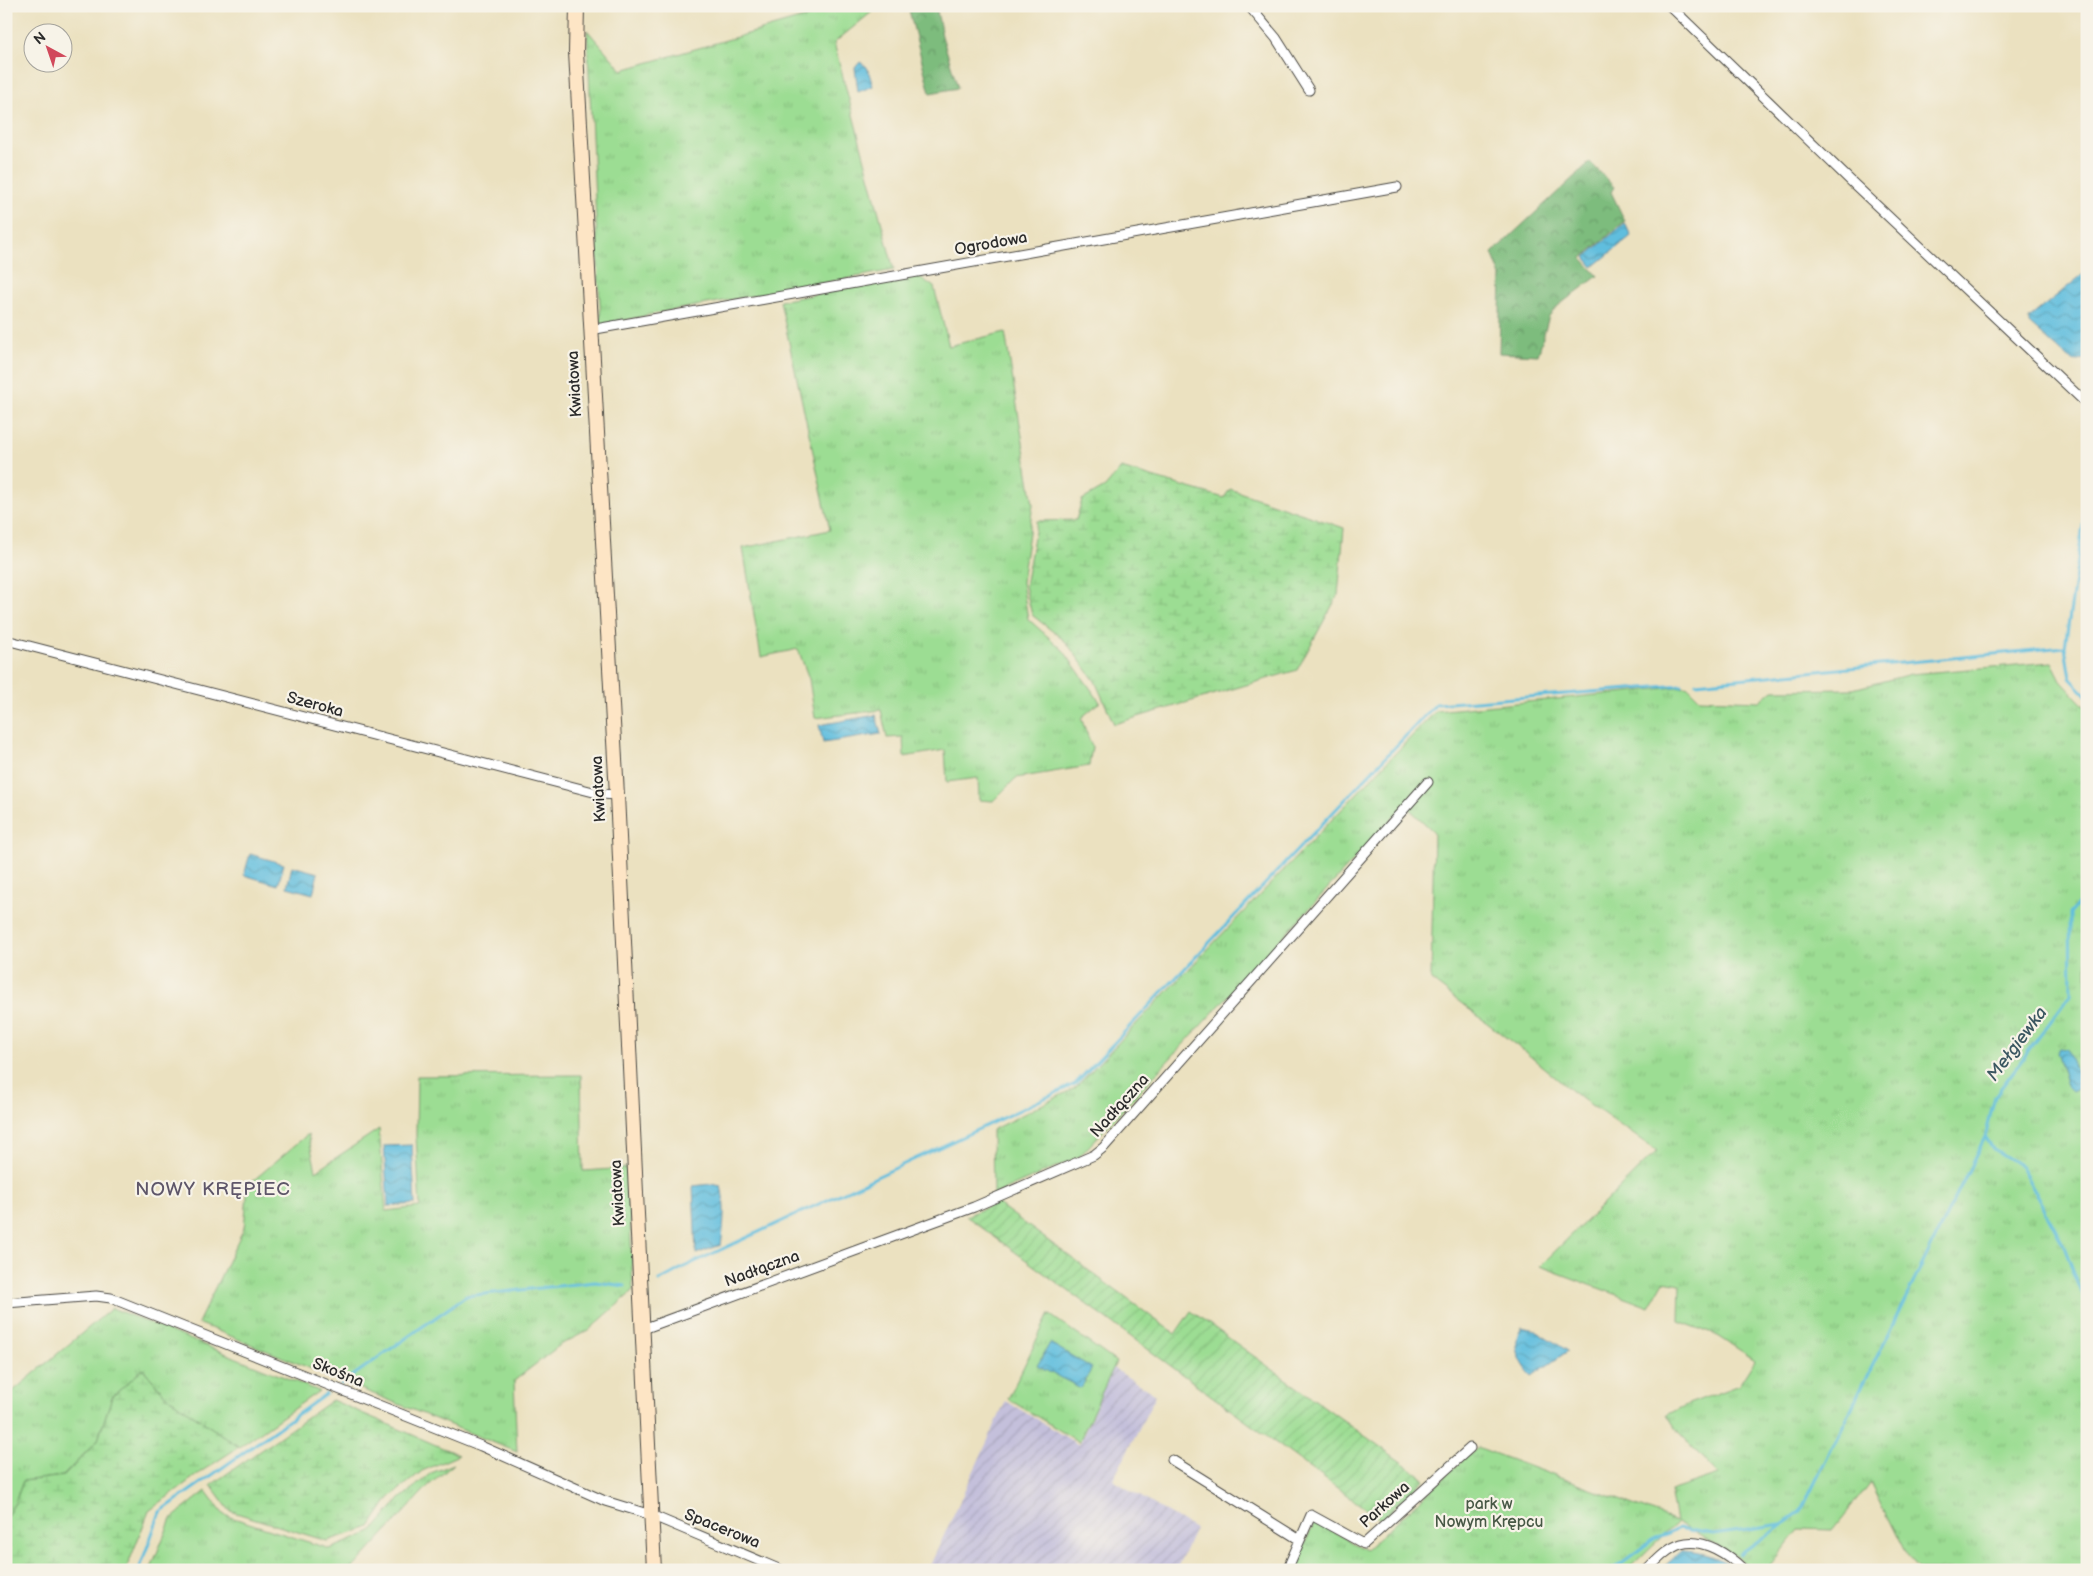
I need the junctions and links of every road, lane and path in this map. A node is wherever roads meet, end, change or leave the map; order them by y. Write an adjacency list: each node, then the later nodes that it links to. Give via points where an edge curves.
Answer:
1 (577, 6): 6 (street, Kwiatowa, via 576,52)
2 (1249, 6): 4 (street, via 1276,38)
3 (1670, 6): 7 (street)
4 (1309, 90)
5 (1397, 187): 6 (street, Ogrodowa)
6 (590, 330): 10 (street, Kwiatowa)
7 (2087, 404)
8 (6, 640): 10 (street, Szeroka, via 442,754 600,794)
9 (1428, 782): 12 (street, Nadłączna, via 1094,1155 974,1207)
10 (617, 795): 12 (street, Kwiatowa)
11 (6, 1304): 15 (street, Skośna, via 96,1296 111,1298 480,1446 605,1501)
12 (642, 1329): 15 (street, Kwiatowa)
13 (1470, 1448): 16 (street, Parkowa, via 1364,1544 1311,1515)
14 (1172, 1460): 16 (street)
15 (651, 1515): 17 (street, Kwiatowa); 18 (street, Spacerowa)
16 (1300, 1540): 19 (street, Parkowa)
17 (654, 1570)
18 (781, 1570)
19 (1287, 1570)
20 (1647, 1570): 21 (street, via 1666,1552 1682,1544 1698,1543 1727,1555)
21 (1744, 1570)

